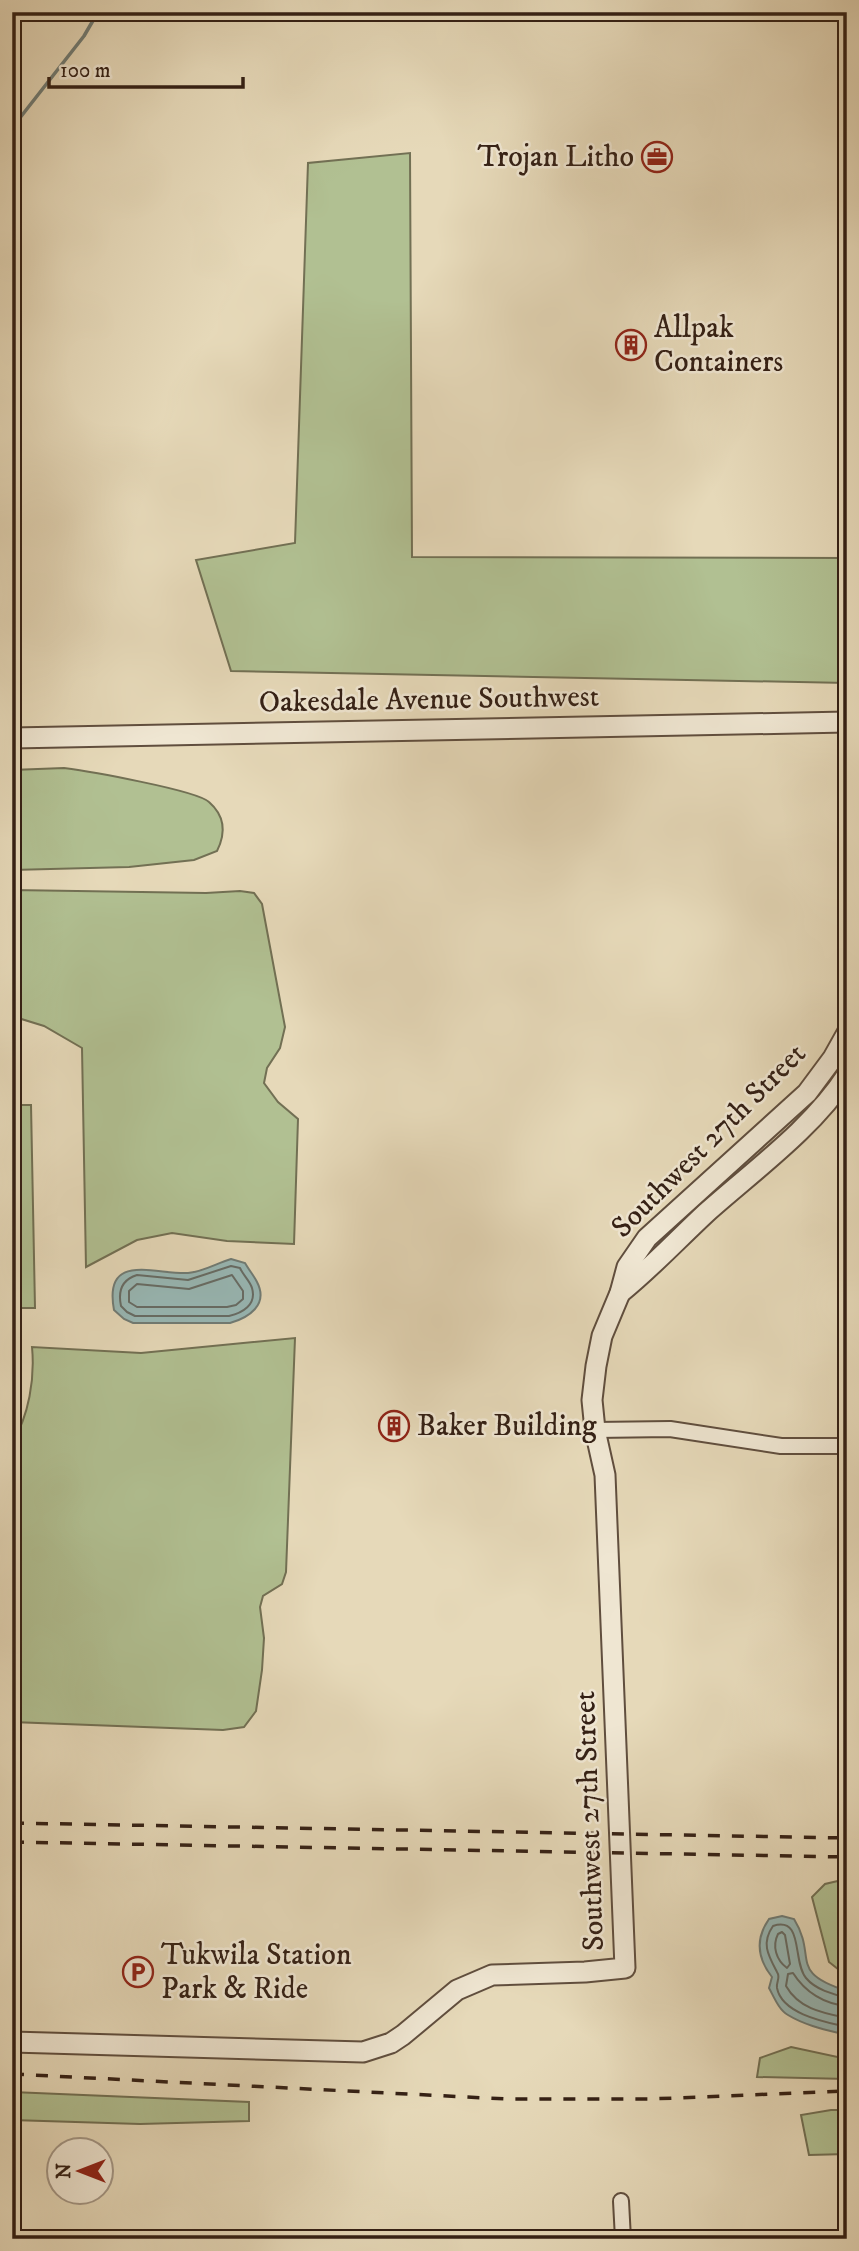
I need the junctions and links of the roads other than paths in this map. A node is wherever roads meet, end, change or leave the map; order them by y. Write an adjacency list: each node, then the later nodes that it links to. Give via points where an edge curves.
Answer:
1 (847, 722): 2 (street, Oakesdale Avenue Southwest)
2 (12, 738)
3 (847, 1033): 5 (street, Southwest 27th Street, via 807,1093 647,1238 627,1268)
4 (847, 1074): 5 (street, Southwest 27th Street, via 815,1116)
5 (620, 1293): 6 (street, Southwest 27th Street, via 602,1336 596,1366 592,1400)
6 (596, 1430): 7 (street, via 670,1429 781,1446); 8 (street, Southwest 27th Street, via 605,1475 625,1968 492,1975 457,1990 403,2035 363,2052)
7 (847, 1446)
8 (12, 2042)
9 (621, 2201): 10 (street)
10 (623, 2239)

